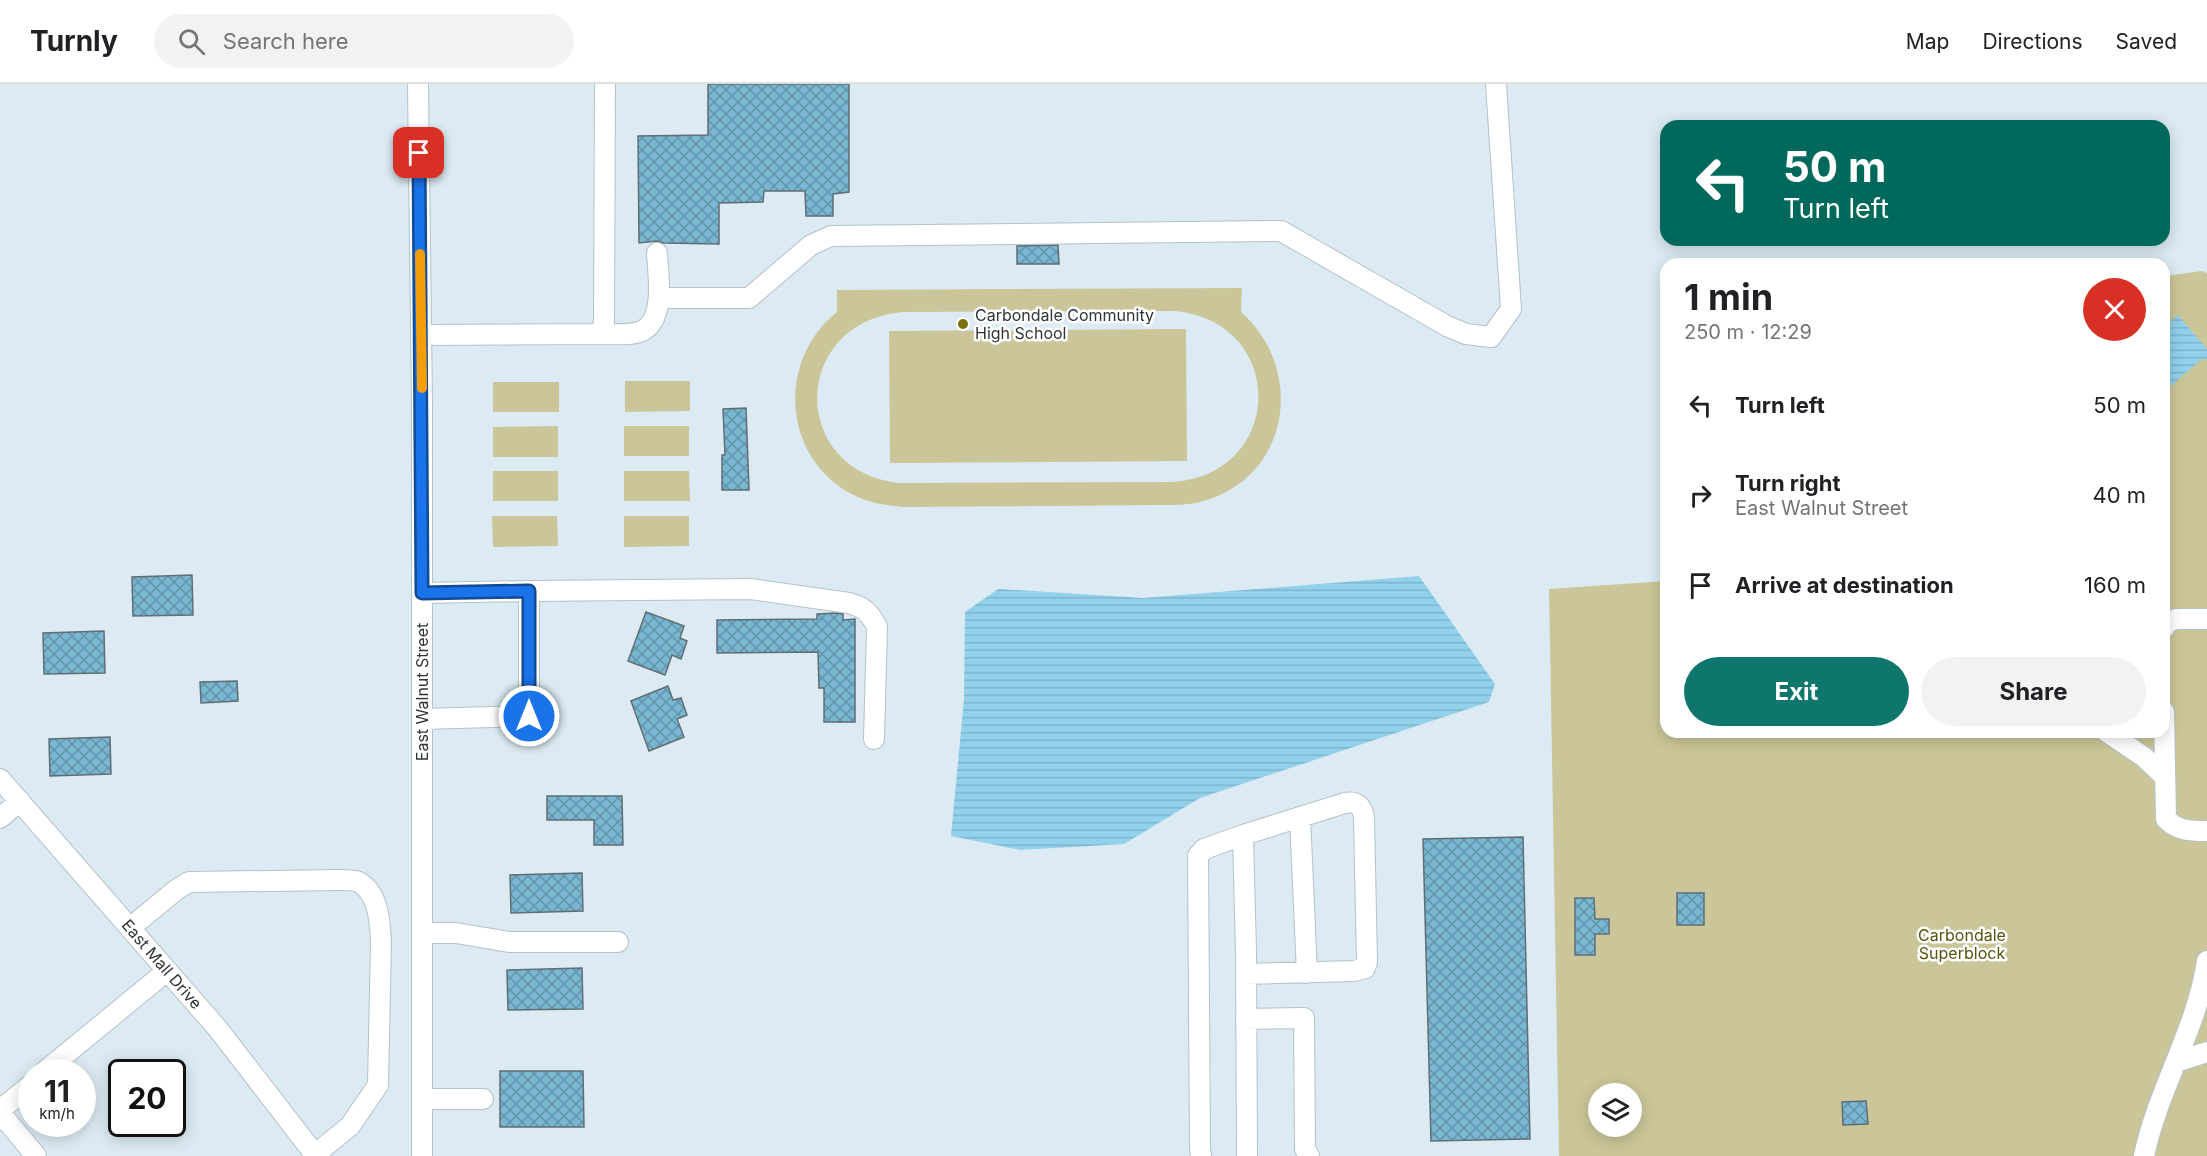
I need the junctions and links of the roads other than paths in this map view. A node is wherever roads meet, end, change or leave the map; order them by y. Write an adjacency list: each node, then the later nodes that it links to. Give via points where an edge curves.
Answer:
1 (418, 84): 7 (street, East Walnut Street)
2 (604, 84): 6 (street)
3 (1496, 84): 5 (street, via 1511,309 1491,337 1466,334 1447,326 1281,231 831,236 811,245 749,298)
4 (657, 253): 5 (street)
5 (659, 298): 6 (street, via 656,319 644,330)
6 (601, 334): 7 (street)
7 (421, 335): 9 (street, East Walnut Street)
8 (529, 591): 9 (street); 12 (street, via 529,716); 15 (street, via 751,590 863,607 877,627)
9 (422, 593): 12 (street, East Walnut Street)
10 (2207, 619): 11 (street)
11 (2170, 622)
12 (422, 719): 24 (street, East Walnut Street)
13 (2116, 738): 16 (street)
14 (2165, 738): 16 (street)
15 (874, 739)
16 (2166, 777): 21 (street, via 2166,819 2184,830)
17 (0, 779): 18 (street, East Mall Drive)
18 (20, 801): 20 (street); 23 (street, East Mall Drive)
19 (1300, 817): 22 (street); 28 (street); 28 (street, via 1352,802 1363,810 1364,819 1367,962 1361,970)
20 (0, 818)
21 (2207, 831)
22 (1243, 835): 29 (street); 42 (street, via 1204,849 1198,856)
23 (130, 928): 27 (street, East Mall Drive); 40 (street, via 189,882 340,880 358,881 369,891 380,920 378,1085 350,1126)
24 (422, 933): 25 (street, via 456,933 509,942); 35 (street, East Walnut Street)
25 (618, 942)
26 (2207, 961): 33 (street)
27 (167, 971): 32 (street); 40 (street, East Mall Drive, via 218,1029)
28 (1307, 973): 29 (street)
29 (1246, 974): 30 (street)
30 (1246, 1019): 43 (street); 44 (street, via 1304,1018 1305,1149)
31 (2207, 1053): 33 (street)
32 (60, 1059)
33 (2176, 1062): 45 (street)
34 (18, 1095): 37 (street)
35 (422, 1099): 36 (street); 41 (street, East Walnut Street)
36 (483, 1099)
37 (0, 1110)
38 (0, 1118): 39 (street, via 7,1121)
39 (36, 1156)
40 (315, 1156)
41 (422, 1156)
42 (1201, 1156)
43 (1247, 1156)
44 (1309, 1156)
45 (2144, 1156)

